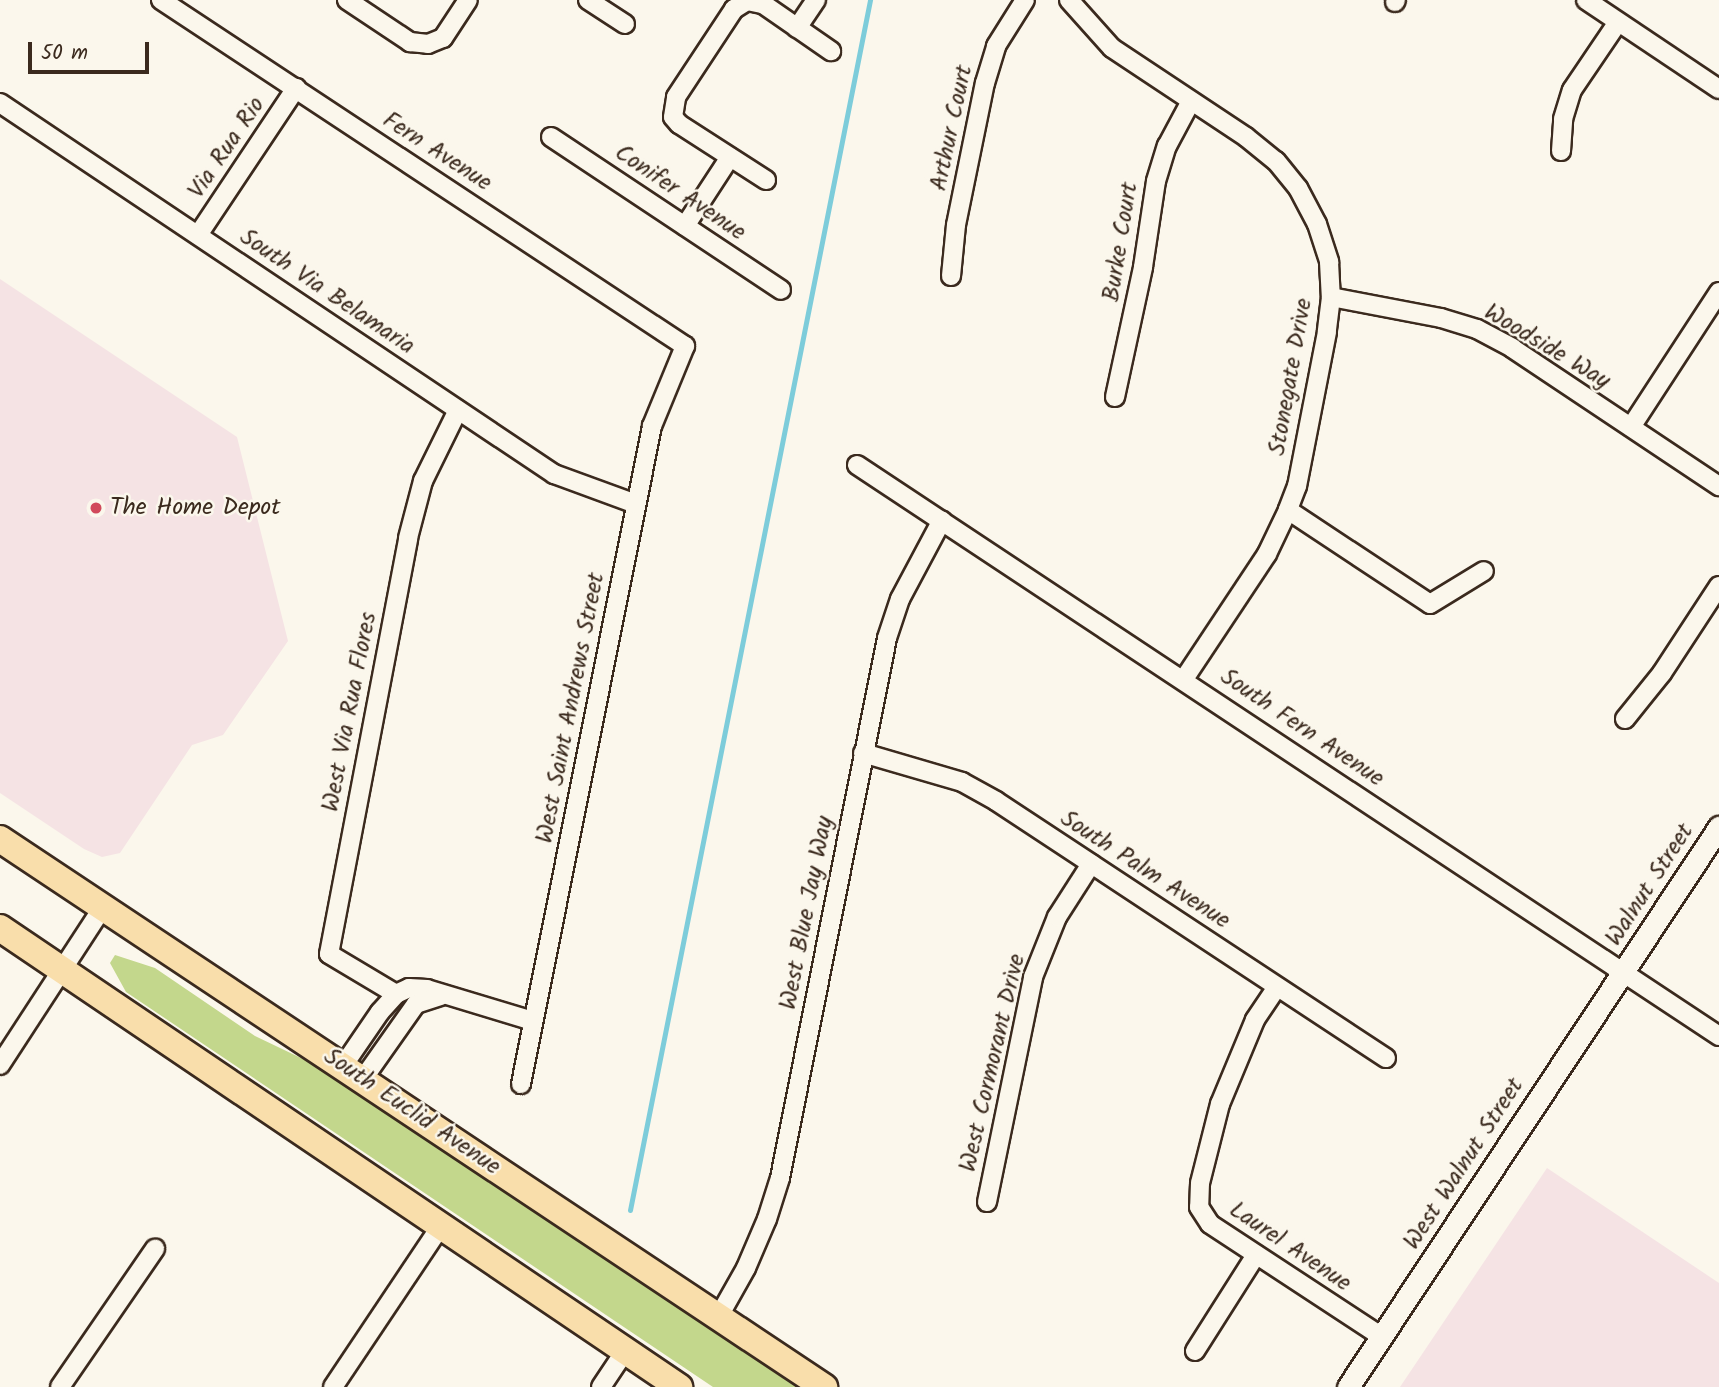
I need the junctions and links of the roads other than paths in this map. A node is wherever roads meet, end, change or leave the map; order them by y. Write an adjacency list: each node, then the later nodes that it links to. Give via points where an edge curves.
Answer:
1 (161, 0): 13 (street, Fern Avenue)
2 (347, 0): 3 (street, via 410,42 428,44 443,38)
3 (468, 0)
4 (588, 0): 10 (street)
5 (816, 0): 11 (street)
6 (1025, 0): 23 (street, Arthur Court, via 996,46 985,83 956,225)
7 (1069, 0): 15 (street, Stonegate Drive, via 1112,48)
8 (1586, 0): 9 (street)
9 (1618, 22): 14 (street); 18 (street, via 1572,90 1563,119)
10 (625, 24)
11 (797, 27): 12 (street); 19 (street, via 756,2 738,5 676,97 673,117 679,124)
12 (831, 51)
13 (296, 88): 22 (street, Via Rua Rio); 27 (street, Fern Avenue)
14 (1719, 89)
15 (1191, 101): 26 (street, Stonegate Drive, via 1276,161 1298,188 1317,224 1329,262); 28 (street, Burke Court, via 1167,146 1156,181)
16 (0, 103): 22 (street, South Via Belamaria)
17 (551, 137): 21 (street, Conifer Avenue)
18 (1562, 151)
19 (730, 158): 20 (street); 21 (street)
20 (766, 180)
21 (685, 226): 24 (street, Conifer Avenue)
22 (198, 235): 29 (street, South Via Belamaria)
23 (951, 275)
24 (781, 290)
25 (1719, 292): 30 (street)
26 (1331, 297): 30 (street, Woodside Way, via 1477,329); 34 (street, Stonegate Drive, via 1306,444)
27 (685, 346): 33 (street, West Saint Andrews Street, via 652,426)
28 (1115, 397)
29 (458, 410): 33 (street, South Via Belamaria, via 554,474); 49 (street, West Via Rua Flores, via 423,481 408,538 329,954)
30 (1630, 427): 32 (street, Woodside Way)
31 (857, 464): 35 (street, South Fern Avenue)
32 (1719, 486)
33 (636, 504): 51 (street, West Saint Andrews Street)
34 (1288, 510): 36 (street, via 1430,604); 38 (street, Stonegate Drive, via 1267,554)
35 (942, 520): 38 (street, South Fern Avenue); 40 (street, West Blue Jay Way, via 900,599 887,638)
36 (1484, 571)
37 (1719, 586): 39 (street, via 1662,673)
38 (1184, 679): 47 (street, South Fern Avenue)
39 (1625, 719)
40 (863, 753): 43 (street, South Palm Avenue, via 962,782); 61 (street, West Blue Jay Way, via 780,1178 746,1268)
41 (1719, 827): 47 (street, Walnut Street)
42 (0, 839): 44 (main road, South Euclid Avenue)
43 (1091, 864): 48 (street, South Palm Avenue); 57 (street, West Cormorant Drive, via 1057,917 1033,977)
44 (103, 906): 46 (street); 55 (main road, South Euclid Avenue)
45 (0, 928): 46 (main road)
46 (63, 970): 54 (street); 58 (main road)
47 (1625, 971): 52 (street, South Fern Avenue); 62 (street, West Walnut Street)
48 (1277, 987): 53 (street, South Palm Avenue); 60 (street, Laurel Avenue, via 1255,1020 1220,1104 1200,1183 1199,1207 1210,1224)
49 (396, 994): 50 (street, via 409,988); 55 (street)
50 (441, 996): 51 (street); 55 (street, via 416,1004)
51 (533, 1021): 56 (street, West Saint Andrews Street)
52 (1719, 1034)
53 (1387, 1058)
54 (0, 1065)
55 (353, 1072): 61 (main road, South Euclid Avenue)
56 (521, 1084)
57 (987, 1202)
58 (440, 1227): 64 (main road); 66 (street)
59 (155, 1249): 65 (street)
60 (1256, 1255): 62 (street, Laurel Avenue); 63 (street)
61 (719, 1316): 69 (main road, South Euclid Avenue)
62 (1382, 1337): 70 (street, West Walnut Street)
63 (1195, 1350)
64 (625, 1351): 67 (street); 68 (main road)
65 (60, 1387)
66 (333, 1387)
67 (601, 1387)
68 (679, 1387)
69 (824, 1387)
70 (1348, 1387)

